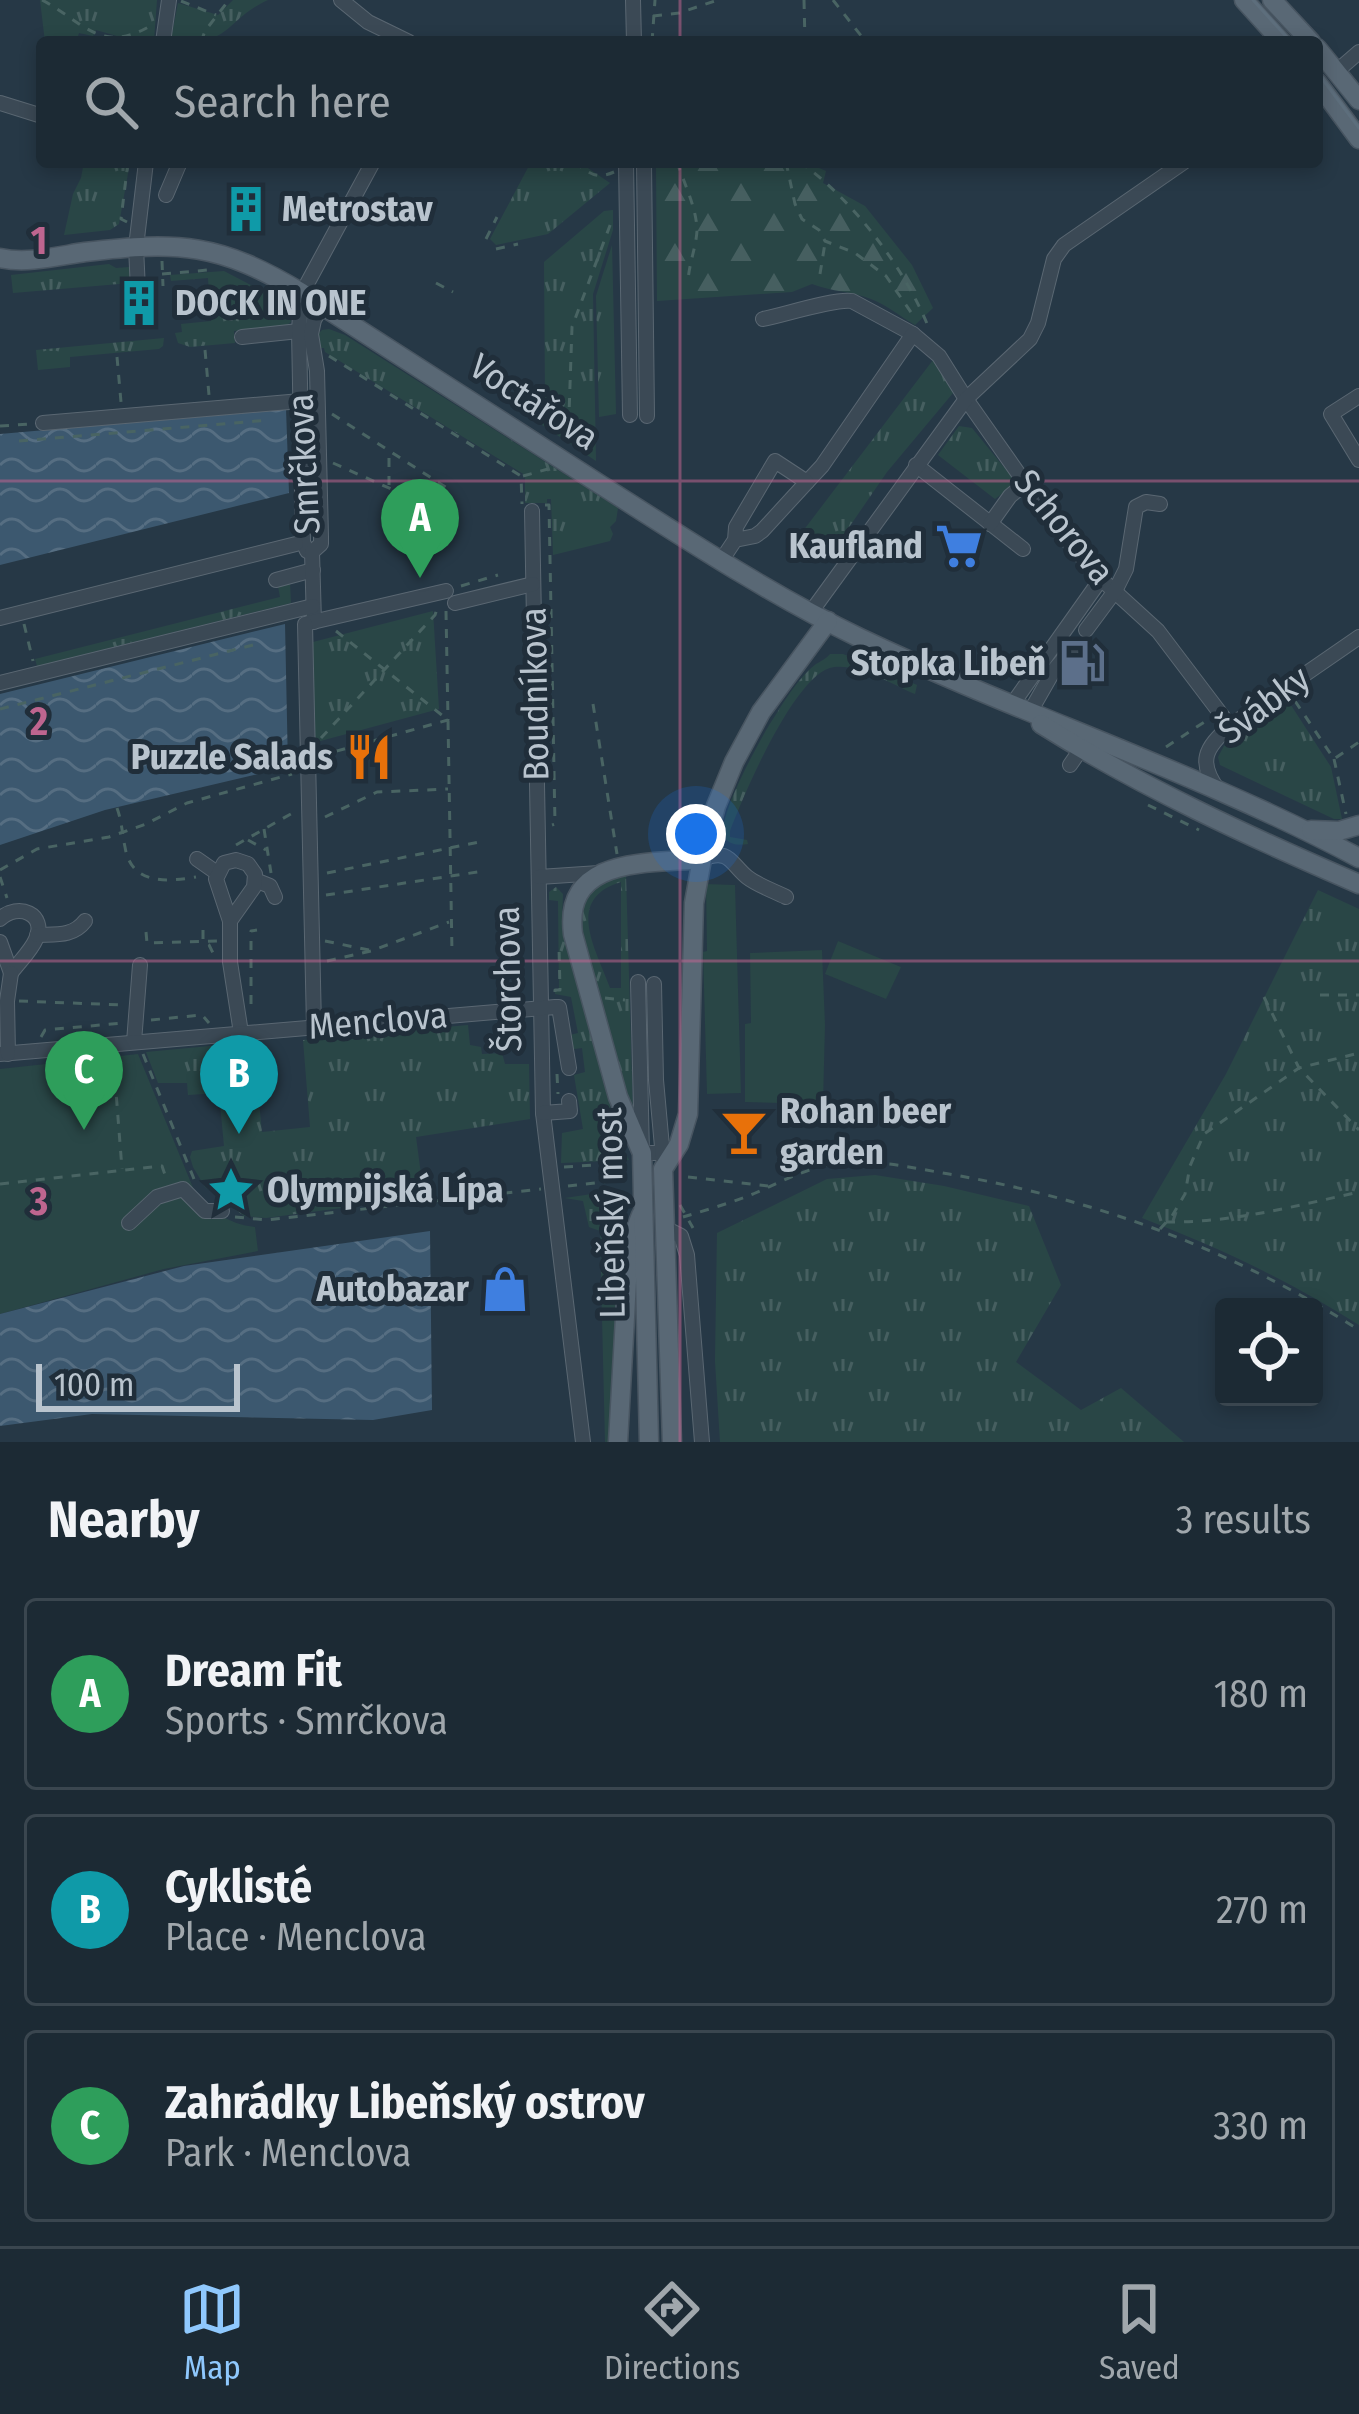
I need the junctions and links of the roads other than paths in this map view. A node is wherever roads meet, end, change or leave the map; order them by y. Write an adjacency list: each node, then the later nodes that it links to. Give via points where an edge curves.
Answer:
1 (169, 0): 6 (street)
2 (340, 0): 7 (street)
3 (634, 0): 8 (street)
4 (1244, 0): 9 (main road)
5 (1272, 0): 10 (main road)
6 (164, 36)
7 (397, 36)
8 (634, 36)
9 (1277, 36)
10 (1303, 36)
11 (1359, 52): 12 (street)
12 (1323, 59)
13 (1323, 60): 15 (main road)
14 (1323, 90): 18 (main road)
15 (1359, 100)
16 (0, 103): 17 (street)
17 (36, 114)
18 (1359, 139)
19 (145, 168): 26 (street)
20 (177, 168): 25 (street)
21 (370, 168): 29 (street)
22 (621, 168): 23 (street, via 638,413)
23 (644, 168)
24 (1175, 168): 36 (street, via 1064,245 1030,339)
25 (166, 194)
26 (136, 247): 27 (main road, Voctářova); 28 (street); 29 (main road, Voctářova, via 230,256)
27 (0, 259)
28 (138, 290)
29 (311, 299): 31 (street, Smrčkova); 34 (street, Smrčkova); 52 (main road, Voctářova)
30 (763, 320): 33 (street, Schorova, via 842,299)
31 (299, 331): 32 (street); 35 (street, Smrčkova)
32 (242, 337)
33 (914, 337): 36 (street, Schorova, via 939,356); 42 (street)
34 (317, 371): 35 (street, Smrčkova); 51 (street, Smrčkova, via 321,544)
35 (299, 372): 38 (street, Smrčkova)
36 (966, 399): 41 (street); 43 (street, Schorova)
37 (1358, 399): 40 (street, via 1331,413)
38 (301, 401): 39 (street); 51 (street, Smrčkova, via 303,542)
39 (43, 423)
40 (1359, 460)
41 (916, 465): 46 (street); 58 (street)
42 (807, 482): 47 (street, via 762,531); 47 (street, via 775,461)
43 (1027, 482): 46 (street); 54 (street, Schorova)
44 (1160, 504): 57 (street, via 1136,507)
45 (532, 511): 56 (street, Boudníkova)
46 (990, 524): 50 (street)
47 (735, 540): 52 (street)
48 (296, 544): 59 (street)
49 (333, 550): 51 (street)
50 (1022, 550)
51 (312, 552): 53 (street, Smrčkova)
52 (721, 561): 58 (main road, Voctářova)
53 (313, 570): 55 (street); 60 (street, Smrčkova)
54 (1101, 579): 57 (street, Schorova); 65 (street)
55 (276, 580)
56 (533, 584): 60 (street); 75 (street, Boudníkova)
57 (1115, 591): 61 (street); 66 (street, Schorova, via 1158,631)
58 (819, 616): 65 (main road, Voctářova); 71 (main road, via 724,784)
59 (0, 618)
60 (312, 619): 64 (street); 88 (street, Smrčkova)
61 (1086, 630)
62 (1359, 637): 66 (street, Švábky)
63 (1072, 649): 65 (street)
64 (0, 683)
65 (1020, 709): 67 (main road, Voctářova); 76 (main road, Voctářova, via 1075,757)
66 (1230, 726): 67 (street, Švábky, via 1207,752)
67 (1219, 791): 69 (main road, Voctářova)
68 (1353, 823): 69 (main road, via 1339,832)
69 (1305, 829): 72 (main road, Voctářova)
70 (196, 859): 74 (street)
71 (702, 860): 73 (main road, Štorchova); 77 (street, via 735,860 747,877); 96 (main road, via 688,1114)
72 (1359, 861): 76 (main road)
73 (611, 870): 75 (street, Štorchova); 95 (main road, via 582,885 572,934)
74 (216, 876): 80 (street); 80 (street, via 224,863 242,861 267,888 254,886)
75 (538, 877): 87 (street, Štorchova)
76 (1358, 884)
77 (786, 896)
78 (4, 913): 81 (street, via 33,916)
79 (85, 921): 81 (street, via 69,933)
80 (230, 921): 89 (street)
81 (38, 935): 84 (street)
82 (0, 942): 84 (street)
83 (140, 965): 90 (street)
84 (11, 973): 91 (street)
85 (638, 982): 95 (street, Libeňský most)
86 (659, 983): 96 (street, Libeňský most, via 656,1080)
87 (541, 1006): 88 (street, Menclova); 92 (street, via 559,1007); 94 (street, Štorchova)
88 (314, 1027): 89 (street, Menclova)
89 (241, 1033): 90 (street, Menclova)
90 (136, 1042): 91 (street, Menclova)
91 (5, 1049)
92 (569, 1068)
93 (569, 1101): 94 (street, via 570,1112)
94 (543, 1113): 101 (street, Štorchova)
95 (642, 1153): 96 (street); 97 (main road, Libeňský most)
96 (666, 1153): 100 (main road, Libeňský most)
97 (644, 1210): 102 (main road, via 629,1246); 103 (main road, Libeňský most)
98 (222, 1211): 99 (street, via 205,1211 183,1189 158,1197)
99 (129, 1223)
100 (664, 1228): 104 (main road, Libeňský most); 105 (street, via 681,1236 687,1256)
101 (583, 1442)
102 (618, 1442)
103 (649, 1442)
104 (672, 1442)
105 (702, 1442)

